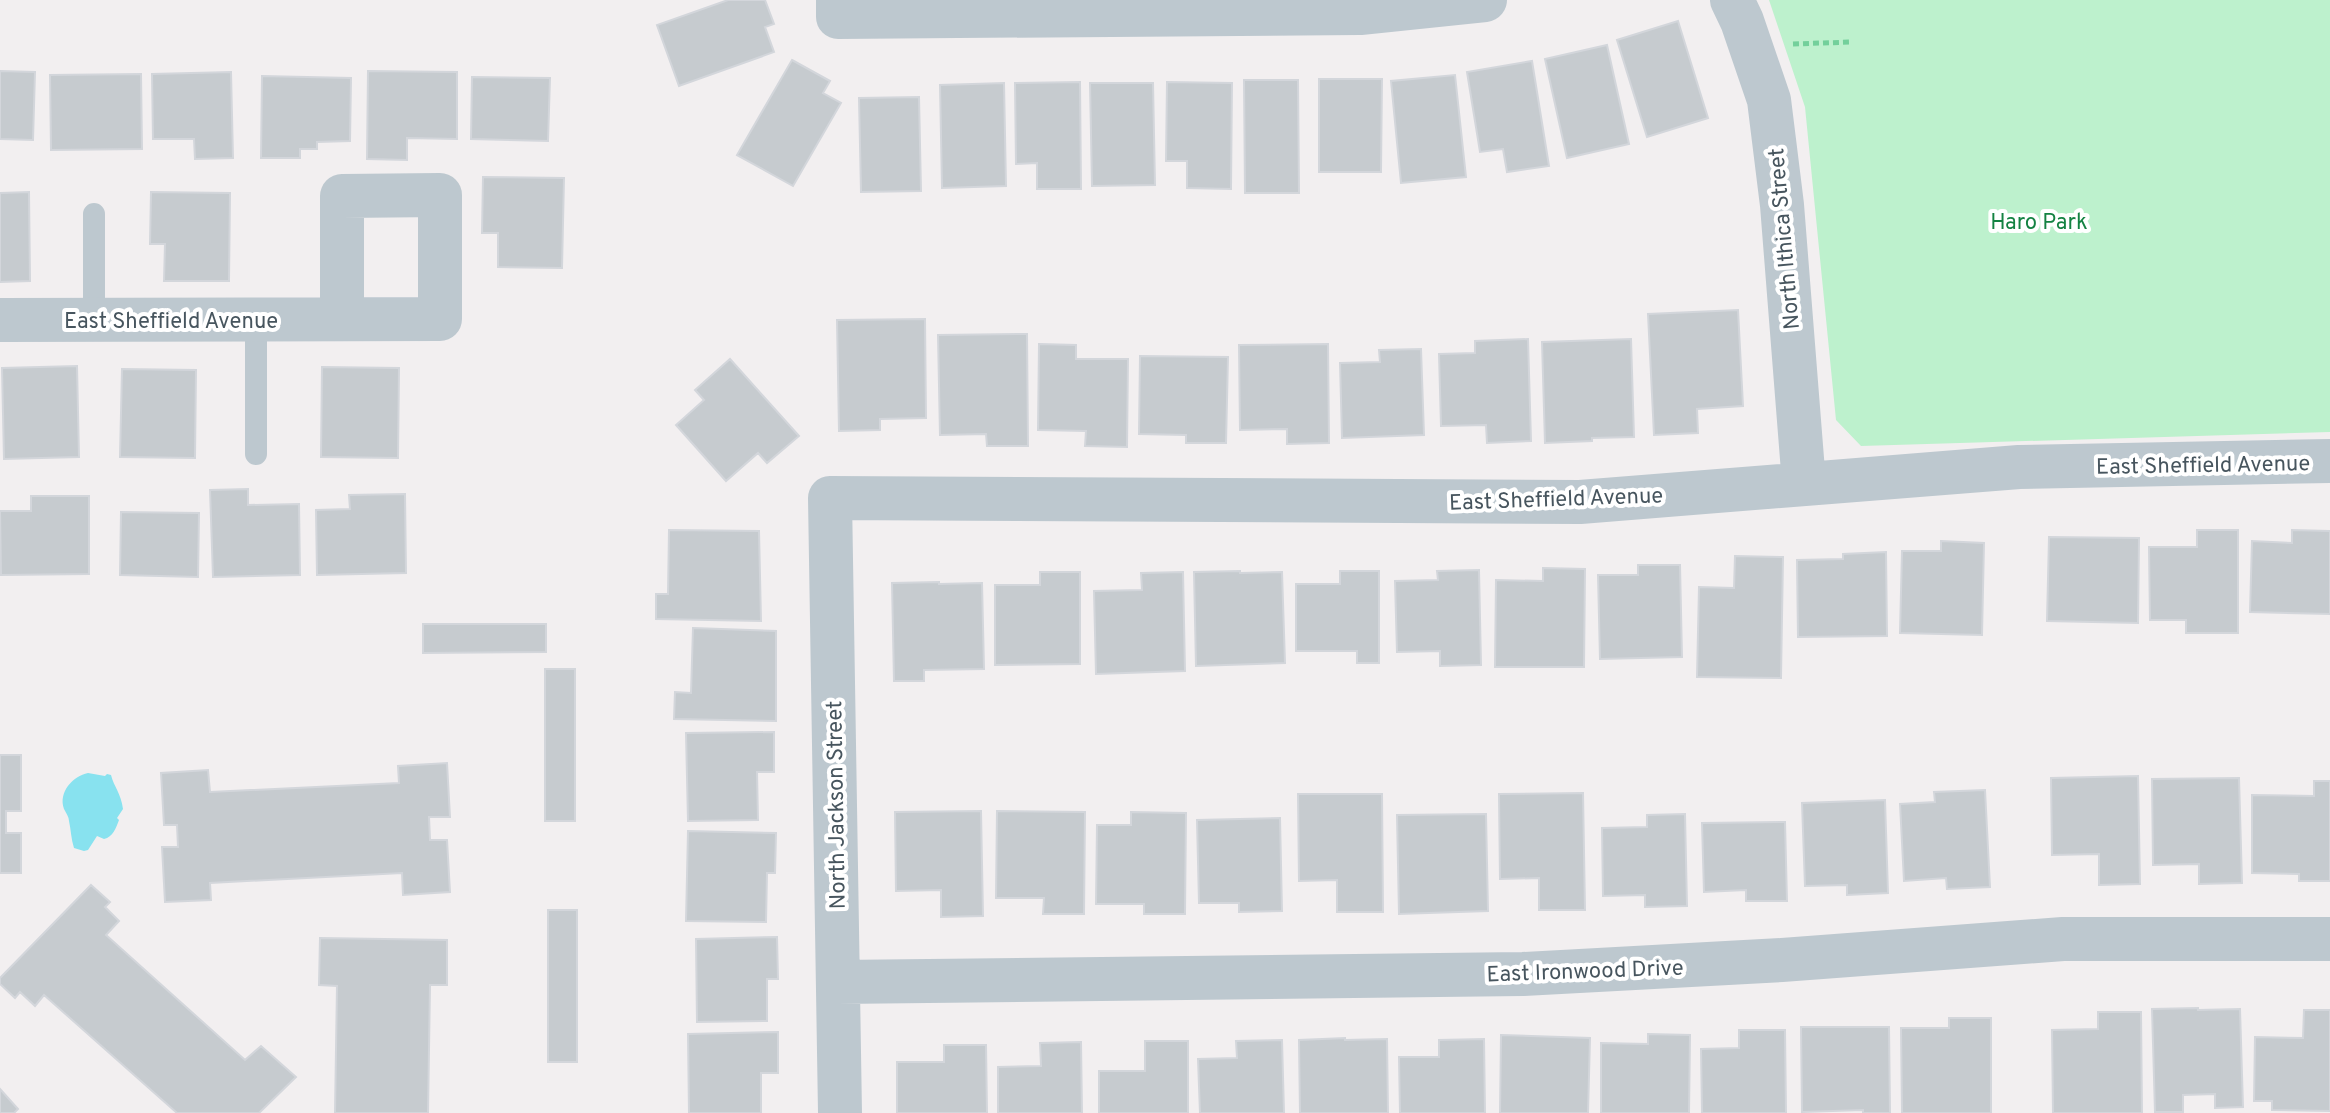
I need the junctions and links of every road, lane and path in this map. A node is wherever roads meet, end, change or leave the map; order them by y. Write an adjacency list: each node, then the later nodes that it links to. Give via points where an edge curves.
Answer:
1 (1485, 0): 3 (street, via 1360,13)
2 (1732, 0): 5 (street, North Ithica Street)
3 (838, 8)
4 (1852, 42): 5 (path)
5 (1751, 46): 13 (street, North Ithica Street, via 1769,100 1775,145)
6 (94, 214): 9 (lane)
7 (342, 318): 10 (street, East Sheffield Avenue)
8 (0, 320): 9 (street, East Sheffield Avenue)
9 (94, 320): 10 (street, East Sheffield Avenue)
10 (256, 320): 11 (lane)
11 (256, 454)
12 (2330, 461): 13 (street, East Sheffield Avenue, via 2019,467)
13 (1804, 484): 14 (street, East Sheffield Avenue, via 1580,502)
14 (830, 498): 16 (street, North Jackson Street)
15 (2330, 939): 16 (street, East Ironwood Drive, via 2063,939 1523,974)
16 (838, 982): 17 (street, North Jackson Street)
17 (840, 1113)

